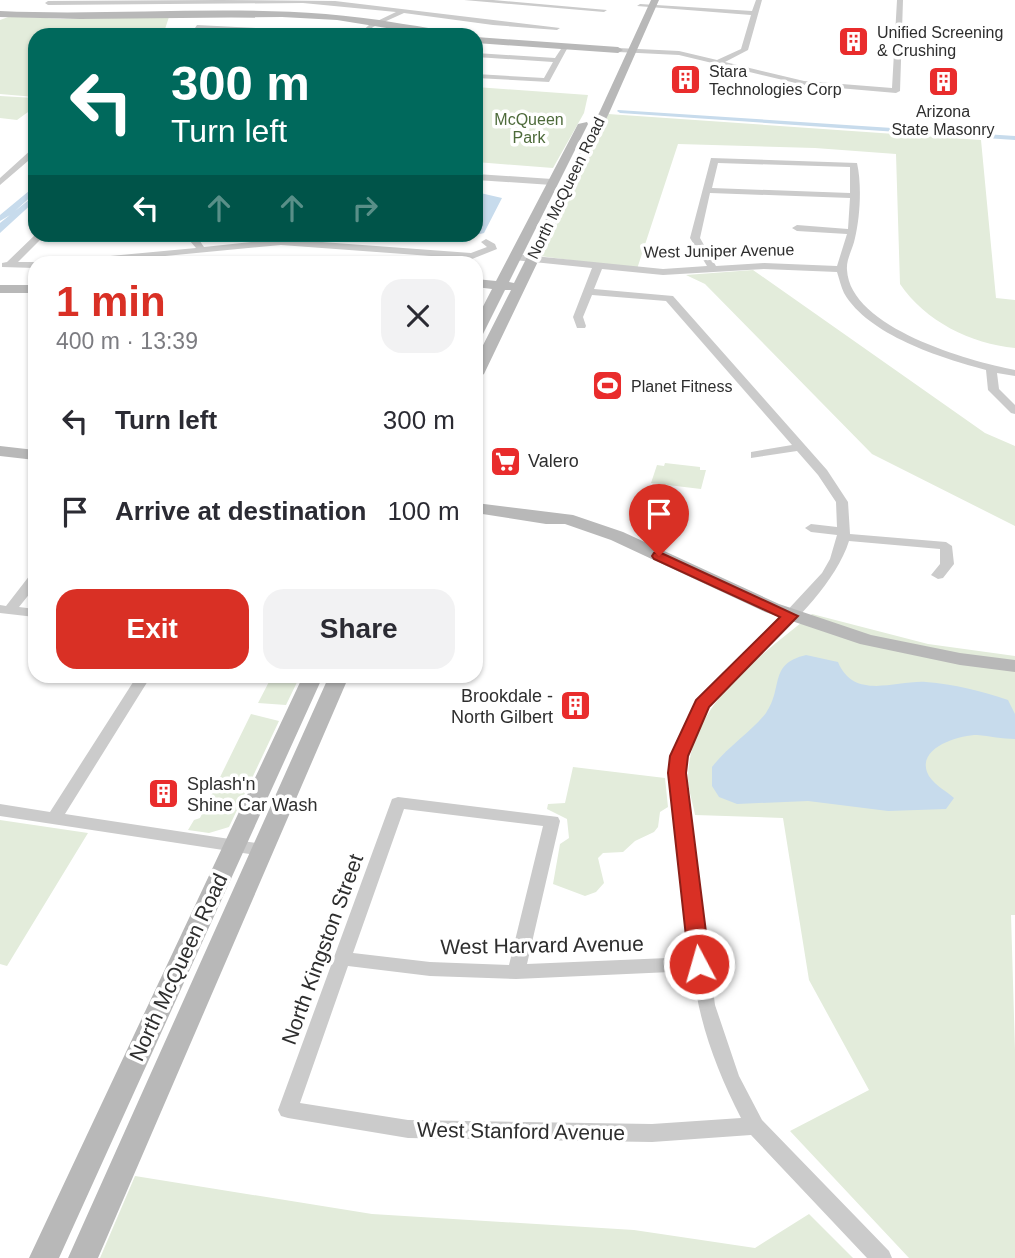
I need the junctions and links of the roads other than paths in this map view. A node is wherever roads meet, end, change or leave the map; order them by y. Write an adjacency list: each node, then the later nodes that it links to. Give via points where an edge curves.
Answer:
1 (467, 0): 6 (street)
2 (759, 0): 11 (street)
3 (900, 0): 27 (street, via 896,91 804,83)
4 (50, 1): 5 (street)
5 (123, 2): 9 (street, via 302,1); 14 (street)
6 (505, 3): 10 (street); 16 (street)
7 (653, 5): 8 (street); 11 (street); 24 (main road, North McQueen Road)
8 (639, 7)
9 (404, 10): 15 (street); 16 (street)
10 (604, 10)
11 (755, 13): 27 (street, via 744,50)
12 (1, 15): 14 (main road)
13 (201, 15): 14 (main road); 15 (main road, via 292,14); 17 (street)
14 (117, 17)
15 (379, 22): 18 (street); 19 (main road)
16 (483, 23): 20 (street)
17 (197, 28)
18 (371, 28)
19 (409, 28)
20 (556, 28)
21 (483, 41): 22 (main road)
22 (565, 47): 23 (main road); 26 (street)
23 (618, 50): 24 (street)
24 (631, 51): 27 (street); 29 (main road, North McQueen Road)
25 (483, 55): 26 (street)
26 (558, 60): 28 (street, via 545,80)
27 (719, 62)
28 (483, 76)
29 (605, 111): 31 (main road, North McQueen Road, via 591,111); 32 (main road, North McQueen Road)
30 (28, 158): 34 (street)
31 (564, 160): 32 (main road); 35 (main road, North McQueen Road)
32 (579, 161): 50 (main road, North McQueen Road)
33 (483, 177): 35 (street)
34 (0, 181)
35 (551, 182): 49 (main road, North McQueen Road)
36 (706, 190): 37 (street); 37 (street, via 714,160 854,165); 55 (street, via 695,238)
37 (854, 196): 39 (street)
38 (797, 228): 39 (street)
39 (852, 232): 54 (street)
40 (32, 242): 51 (street)
41 (198, 242): 45 (street)
42 (281, 242): 45 (street)
43 (281, 242): 47 (street)
44 (486, 242): 48 (street, via 492,246 485,253)
45 (201, 249): 46 (street)
46 (146, 256)
47 (447, 256)
48 (466, 256)
49 (514, 257): 50 (street, West Juniper Avenue); 57 (main road, North McQueen Road)
50 (531, 258): 53 (street, West Juniper Avenue); 58 (main road, North McQueen Road)
51 (5, 265): 52 (street)
52 (28, 265)
53 (598, 266): 55 (street, West Juniper Avenue, via 663,272); 61 (street)
54 (841, 269): 55 (street, West Juniper Avenue, via 764,266); 65 (street, via 851,297 882,321 928,349)
55 (714, 270)
56 (483, 284): 57 (main road)
57 (500, 285): 58 (main road); 62 (main road, North McQueen Road)
58 (517, 287): 64 (main road, North McQueen Road)
59 (0, 289): 60 (main road)
60 (28, 289)
61 (588, 292): 63 (street, via 578,317); 68 (street, via 669,298)
62 (483, 320)
63 (581, 326)
64 (483, 359)
65 (991, 370): 66 (street); 67 (street, via 994,390)
66 (1015, 373)
67 (1015, 411)
68 (800, 447): 71 (street); 76 (street, via 842,502)
69 (0, 451): 70 (main road)
70 (28, 454)
71 (755, 455)
72 (483, 500): 74 (main road, via 559,510)
73 (483, 509): 74 (main road)
74 (567, 519): 81 (main road, via 617,536)
75 (811, 528): 76 (street)
76 (844, 535): 77 (street, via 946,546 947,564); 81 (street, via 827,575)
77 (938, 575)
78 (28, 585): 79 (street)
79 (5, 609): 80 (street)
80 (28, 612)
81 (790, 616): 82 (main road, via 877,642); 91 (street, via 702,704 679,756 677,773)
82 (1015, 666)
83 (140, 683): 87 (street)
84 (310, 683): 88 (main road, North McQueen Road)
85 (336, 683): 89 (main road, North McQueen Road)
86 (0, 810): 87 (street)
87 (54, 818): 88 (street)
88 (234, 846): 89 (street); 95 (main road, North McQueen Road)
89 (262, 850): 96 (main road, North McQueen Road)
90 (344, 959): 92 (street, West Harvard Avenue); 92 (street, North Kingston Street, via 398,803 552,821); 93 (street, North Kingston Street)
91 (699, 964): 92 (street, West Harvard Avenue); 94 (street, via 706,1005 730,1077)
92 (516, 972)
93 (288, 1110): 94 (street, West Stanford Avenue, via 408,1129 652,1133)
94 (755, 1126): 97 (street)
95 (44, 1258)
96 (83, 1258)
97 (881, 1258)

